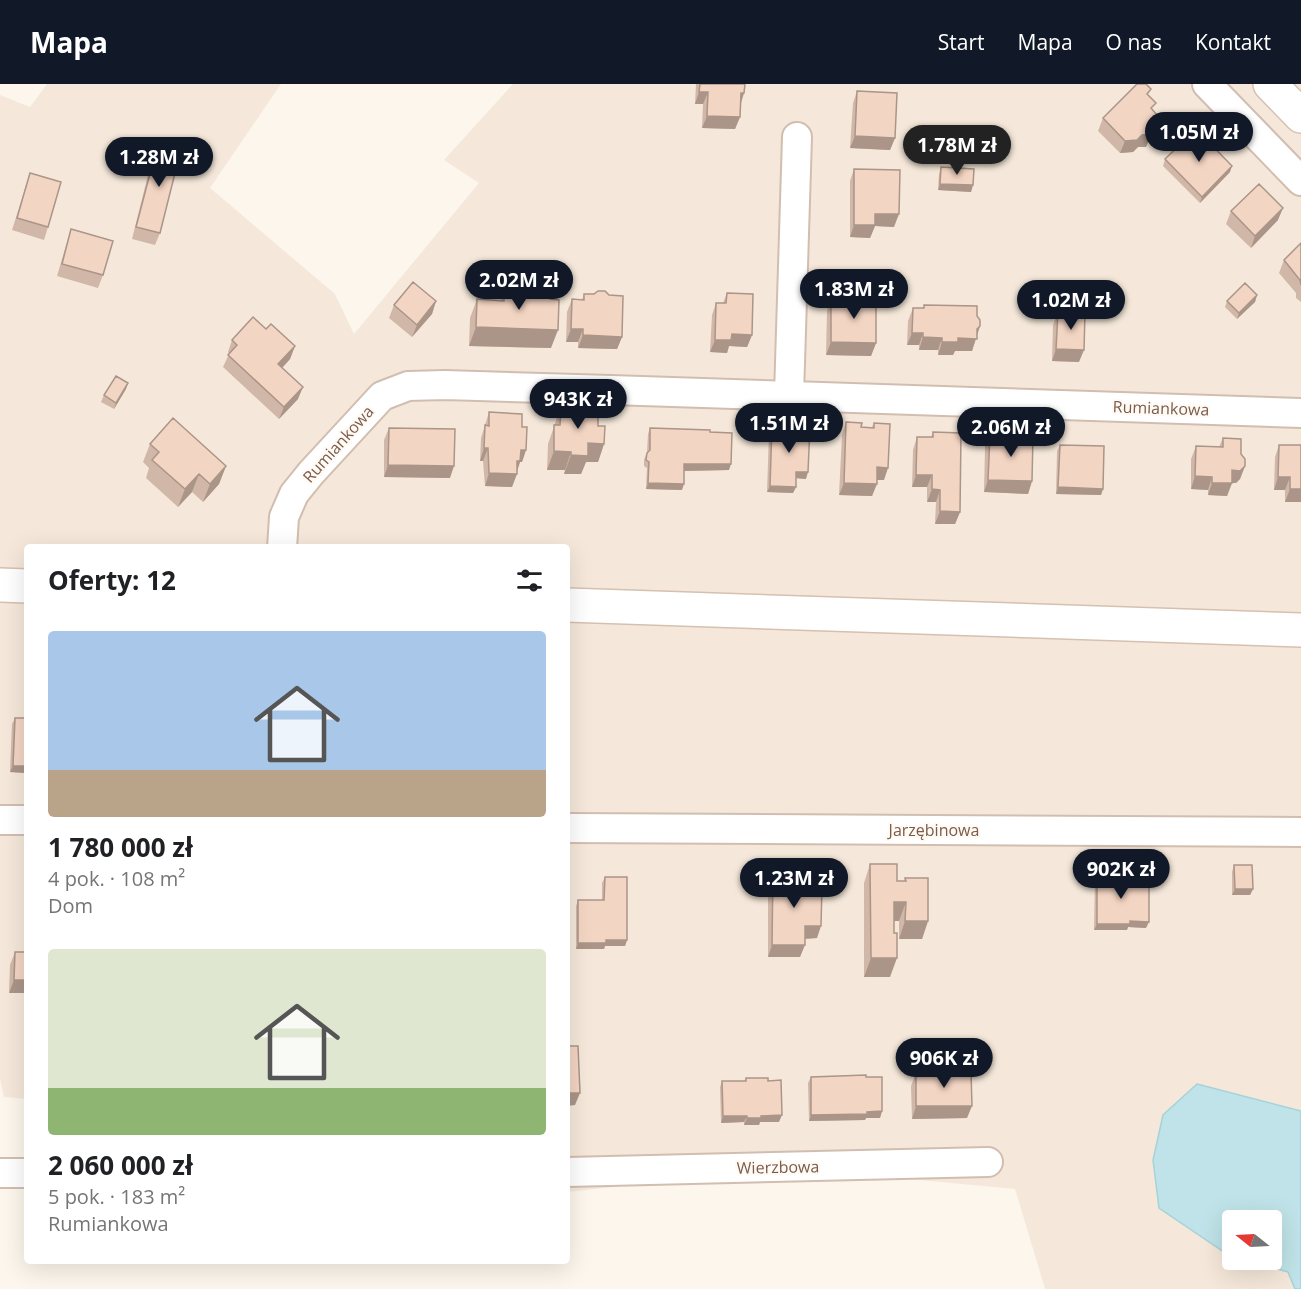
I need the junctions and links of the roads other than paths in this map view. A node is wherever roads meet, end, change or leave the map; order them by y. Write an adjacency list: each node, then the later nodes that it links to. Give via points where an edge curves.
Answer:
1 (1207, 84): 5 (street)
2 (1270, 84): 3 (main road)
3 (1301, 116)
4 (797, 137): 6 (street)
5 (1301, 181)
6 (789, 395): 7 (street, Rumiankowa); 8 (street, Rumiankowa, via 408,386 382,396 311,472 284,517)
7 (1301, 413)
8 (282, 544)
9 (0, 585): 10 (main road)
10 (24, 586)
11 (570, 604): 12 (main road)
12 (1301, 630)
13 (0, 820): 14 (street)
14 (24, 820)
15 (570, 828): 16 (street, Jarzębinowa)
16 (1301, 832)
17 (988, 1162): 18 (street, Wierzbowa)
18 (570, 1172)
19 (0, 1173): 20 (street)
20 (24, 1173)

